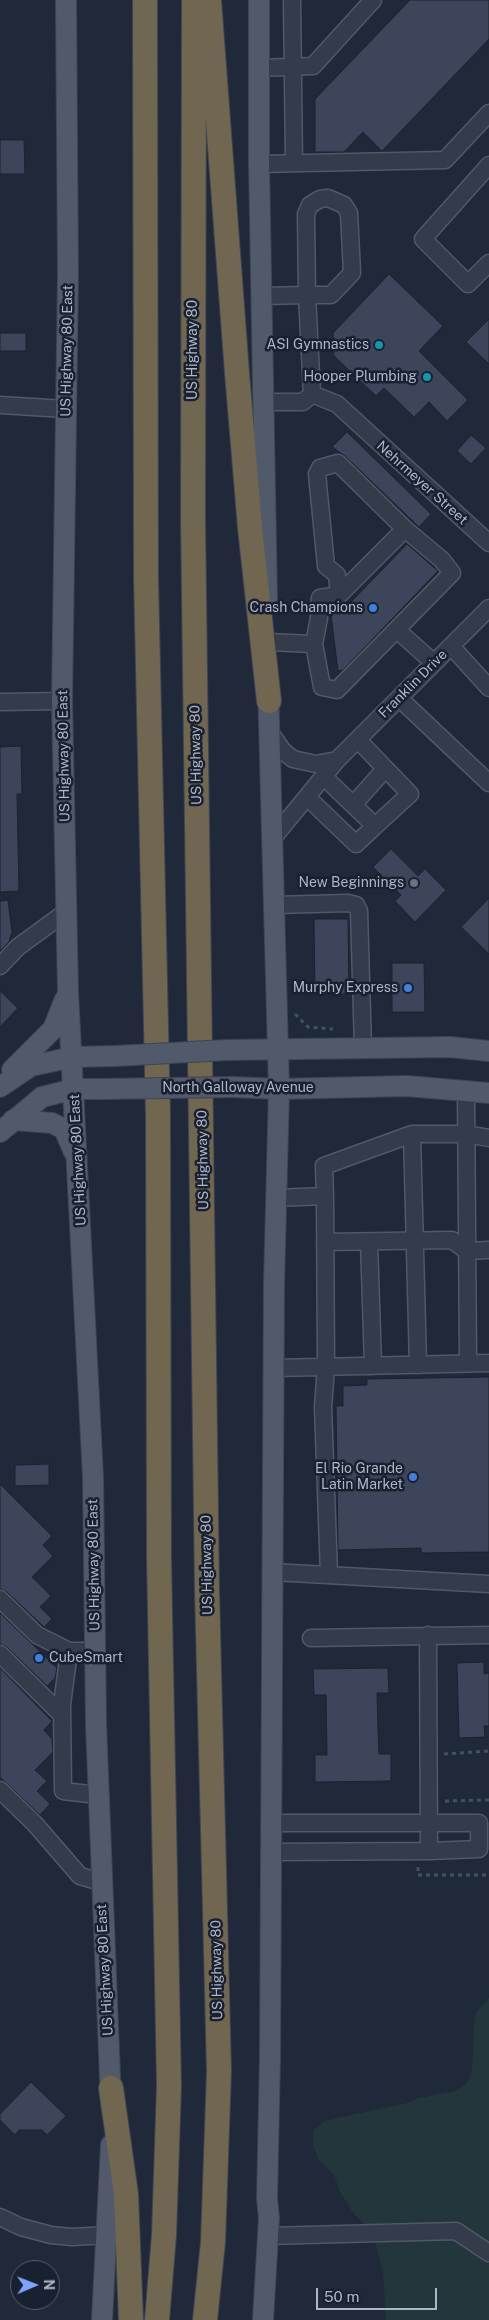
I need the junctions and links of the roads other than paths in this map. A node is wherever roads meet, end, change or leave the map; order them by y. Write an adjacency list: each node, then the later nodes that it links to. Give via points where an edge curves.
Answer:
1 (66, 0): 20 (main road, US Highway 80 East, via 68,274)
2 (145, 0): 101 (highway, via 146,577 158,1106 159,1558 169,2076)
3 (194, 0): 102 (highway, US Highway 80, via 193,518 207,1590 219,2070 213,2242)
4 (209, 0): 33 (highway, via 241,422)
5 (258, 0): 9 (main road)
6 (292, 0): 8 (street)
7 (373, 0): 8 (street, via 312,66)
8 (293, 67): 9 (street); 11 (street)
9 (258, 68): 12 (main road)
10 (489, 114): 11 (street, via 445,160)
11 (294, 163): 12 (street)
12 (259, 164): 16 (main road)
13 (489, 165): 14 (street, via 423,238 468,284)
14 (489, 263)
15 (307, 295): 15 (street, via 306,214 310,205 328,198 344,205 349,213 352,273 331,294); 16 (street); 17 (street)
16 (262, 296): 18 (main road)
17 (312, 394): 18 (street, via 303,402); 22 (street, Nehrmeyer Street, via 337,404)
18 (264, 402): 26 (main road)
19 (0, 405): 20 (street)
20 (65, 409): 32 (main road, US Highway 80 East)
21 (405, 529): 23 (street); 23 (street, via 338,463 320,468 317,474 326,566 338,574); 25 (street, via 442,560 452,573)
22 (489, 543)
23 (340, 595): 27 (street, via 320,598 320,618)
24 (489, 608): 28 (street, Franklin Drive)
25 (397, 630): 27 (street, via 336,690 322,687); 29 (street)
26 (268, 642): 27 (street); 33 (main road)
27 (314, 644)
28 (451, 646): 29 (street, Franklin Drive); 30 (street)
29 (434, 663): 31 (street, Franklin Drive)
30 (489, 688)
31 (399, 698): 36 (street, Franklin Drive); 40 (street)
32 (62, 701): 34 (street); 46 (main road, US Highway 80 East)
33 (269, 701): 35 (main road)
34 (0, 702)
35 (269, 731): 37 (street, via 283,751 294,759 316,764); 44 (main road)
36 (358, 740): 37 (street, Franklin Drive); 38 (street)
37 (337, 760): 39 (street, Franklin Drive)
38 (385, 769): 42 (street); 43 (street, via 410,794)
39 (324, 776): 41 (street, Franklin Drive); 42 (street)
40 (489, 783)
41 (307, 796): 43 (street, via 356,844); 44 (street, Franklin Drive)
42 (353, 805): 43 (street)
43 (375, 826)
44 (273, 838): 45 (main road)
45 (274, 905): 49 (street, via 356,905 359,912); 50 (main road)
46 (66, 912): 47 (street, via 18,947); 48 (main road, US Highway 80 East)
47 (0, 966)
48 (68, 992): 52 (main road, US Highway 80 East); 53 (main road, via 53,1028)
49 (363, 1039): 50 (main road); 51 (main road)
50 (278, 1048): 52 (main road, bridge); 55 (main road)
51 (489, 1051)
52 (73, 1057): 53 (main road, via 31,1066); 54 (main road, US Highway 80 East)
53 (0, 1086)
54 (74, 1089): 55 (main road, North Galloway Avenue, bridge); 58 (main road, North Galloway Avenue, via 42,1097); 62 (main road, US Highway 80 East)
55 (279, 1089): 56 (main road, North Galloway Avenue, via 407,1086); 64 (main road)
56 (466, 1091): 57 (main road, North Galloway Avenue); 60 (street)
57 (489, 1093)
58 (6, 1126): 62 (main road, via 52,1123 64,1129)
59 (412, 1134): 60 (street); 63 (street, via 324,1166); 65 (street)
60 (466, 1134): 61 (street); 69 (street)
61 (489, 1138)
62 (78, 1163): 84 (main road, US Highway 80 East, via 93,1477)
63 (325, 1196): 64 (street); 66 (street)
64 (276, 1198): 75 (main road)
65 (414, 1241): 67 (street); 69 (street, via 452,1240); 72 (street)
66 (325, 1242): 67 (street); 74 (street)
67 (369, 1242): 73 (street)
68 (489, 1250): 69 (street)
69 (467, 1251): 70 (street)
70 (468, 1363): 71 (street); 72 (street)
71 (489, 1363)
72 (418, 1365): 73 (street)
73 (373, 1366): 74 (street)
74 (326, 1367): 75 (street); 77 (street, via 323,1407)
75 (275, 1368): 76 (main road)
76 (273, 1572): 77 (street); 89 (main road)
77 (329, 1575): 78 (street)
78 (489, 1584)
79 (0, 1600): 83 (street, via 38,1635)
80 (428, 1635): 81 (street); 82 (street); 90 (street)
81 (489, 1635)
82 (311, 1638)
83 (69, 1651): 84 (street); 86 (street)
84 (95, 1651): 88 (main road, US Highway 80 East)
85 (0, 1654): 86 (street)
86 (62, 1715): 88 (street, via 63,1791)
87 (0, 1790): 93 (street, via 80,1876)
88 (98, 1795): 93 (main road, US Highway 80 East)
89 (272, 1823): 90 (street); 92 (main road)
90 (428, 1824): 91 (street); 91 (street, via 480,1823 479,1849)
91 (423, 1851): 92 (street)
92 (272, 1852): 97 (main road)
93 (101, 1882): 94 (main road, US Highway 80 East)
94 (111, 2088): 96 (main road, US Highway 80 East); 100 (highway, via 126,2194)
95 (0, 2217): 96 (street, via 51,2235)
96 (108, 2235): 99 (main road, US Highway 80 East)
97 (268, 2236): 98 (street, via 456,2231); 103 (main road)
98 (489, 2253)
99 (102, 2320)
100 (131, 2320)
101 (158, 2320)
102 (205, 2320)
103 (263, 2320)

